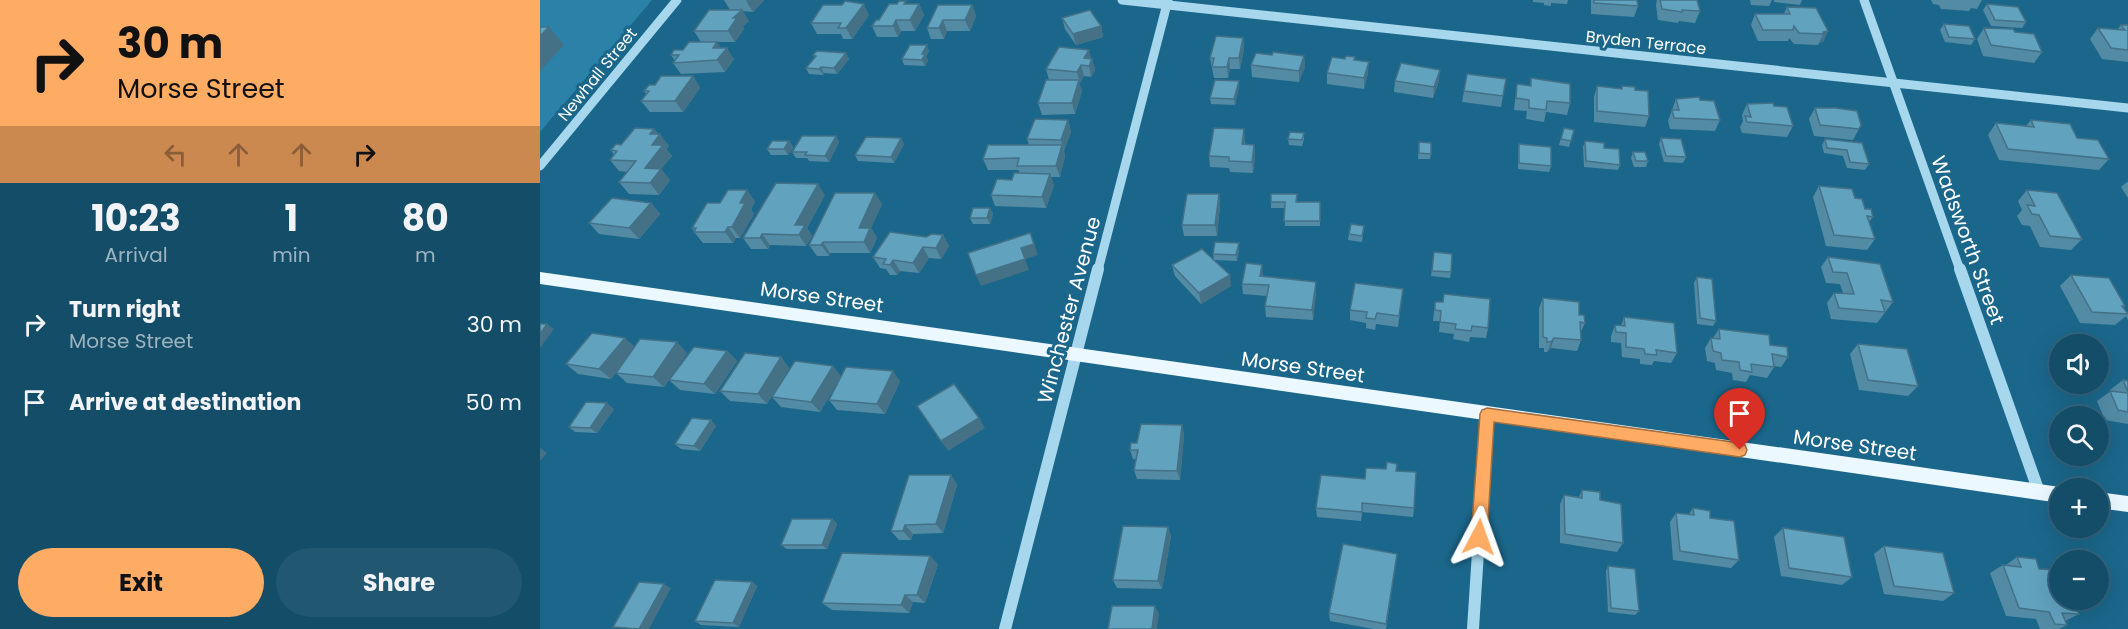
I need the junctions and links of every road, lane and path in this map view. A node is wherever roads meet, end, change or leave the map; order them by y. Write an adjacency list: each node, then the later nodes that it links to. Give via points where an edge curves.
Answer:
1 (677, 0): 7 (street, Newhall Street)
2 (1122, 0): 4 (street, Bryden Terrace)
3 (1864, 0): 5 (street, Wadsworth Street)
4 (1168, 2): 5 (street, Bryden Terrace); 9 (street, Winchester Avenue)
5 (1893, 83): 6 (street, Bryden Terrace); 11 (street, Wadsworth Street)
6 (2126, 106)
7 (540, 166)
8 (540, 278): 9 (main road, Morse Street)
9 (1075, 355): 10 (main road, Morse Street); 15 (street, Winchester Avenue)
10 (1487, 414): 11 (main road, Morse Street); 16 (street)
11 (2038, 492): 12 (main road, Morse Street)
12 (2049, 494)
13 (2109, 501): 14 (main road)
14 (2128, 504)
15 (1005, 629)
16 (1473, 629)

